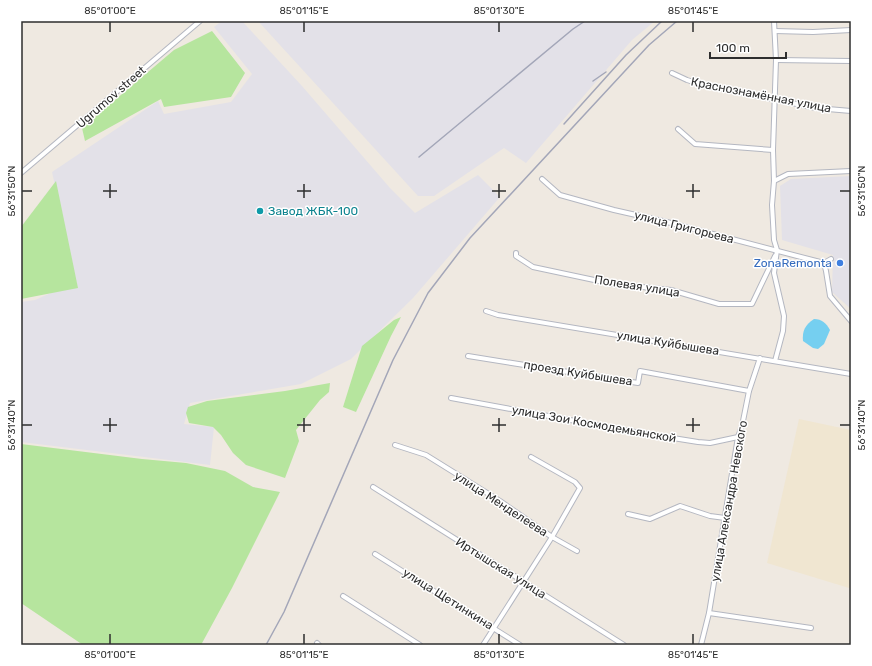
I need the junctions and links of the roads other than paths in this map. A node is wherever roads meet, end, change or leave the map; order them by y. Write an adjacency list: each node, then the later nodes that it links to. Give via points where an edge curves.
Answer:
1 (200, 21): 13 (street, Ugrumov street)
2 (774, 21): 4 (street)
3 (851, 30): 4 (street)
4 (775, 31): 5 (street)
5 (776, 60): 6 (street); 8 (street)
6 (851, 61)
7 (672, 73): 8 (street, Краснознамённая улица, via 703,85)
8 (774, 99): 9 (street, Краснознамённая улица, via 816,108); 11 (street)
9 (851, 111)
10 (678, 129): 11 (street, via 695,144)
11 (773, 150): 15 (street)
12 (851, 171): 15 (street, via 788,174)
13 (21, 173)
14 (542, 179): 16 (street, улица Григорьева, via 560,195)
15 (774, 181): 16 (street, via 772,205)
16 (777, 250): 17 (street, Полевая улица, via 752,304 740,305 719,304 671,290 613,284 533,266 519,259); 19 (street, улица Григорьева); 24 (street, via 774,273 784,316)
17 (516, 253)
18 (831, 259): 19 (street)
19 (824, 263): 21 (street, via 830,296)
20 (486, 311): 23 (street, улица Куйбышева)
21 (851, 322)
22 (468, 356): 26 (street, проезд Куйбышева, via 638,383 640,371)
23 (760, 358): 24 (street, улица Куйбышева); 26 (street, улица Александра Невского)
24 (775, 361): 25 (street, улица Куйбышева)
25 (851, 374)
26 (749, 391): 28 (street, улица Александра Невского)
27 (450, 398): 28 (street, улица Зои Космодемьянской, via 698,442 710,443)
28 (738, 437): 33 (street, улица Александра Невского)
29 (395, 445): 34 (street, улица Менделеева, via 426,455)
30 (531, 457): 34 (street, via 580,488)
31 (373, 487): 37 (street, Иртышская улица)
32 (628, 514): 33 (street, via 650,519 680,506)
33 (725, 518): 39 (street, улица Александра Невского)
34 (552, 537): 35 (street, улица Менделеева); 37 (street)
35 (577, 551)
36 (375, 554): 40 (street, улица Щетинкина)
37 (523, 581): 40 (street); 45 (street, Иртышская улица)
38 (343, 596): 42 (street)
39 (709, 613): 41 (street); 46 (street, улица Александра Невского)
40 (494, 628): 43 (street); 44 (street, улица Щетинкина)
41 (811, 628)
42 (420, 645)
43 (483, 645)
44 (520, 645)
45 (624, 645)
46 (701, 645)

